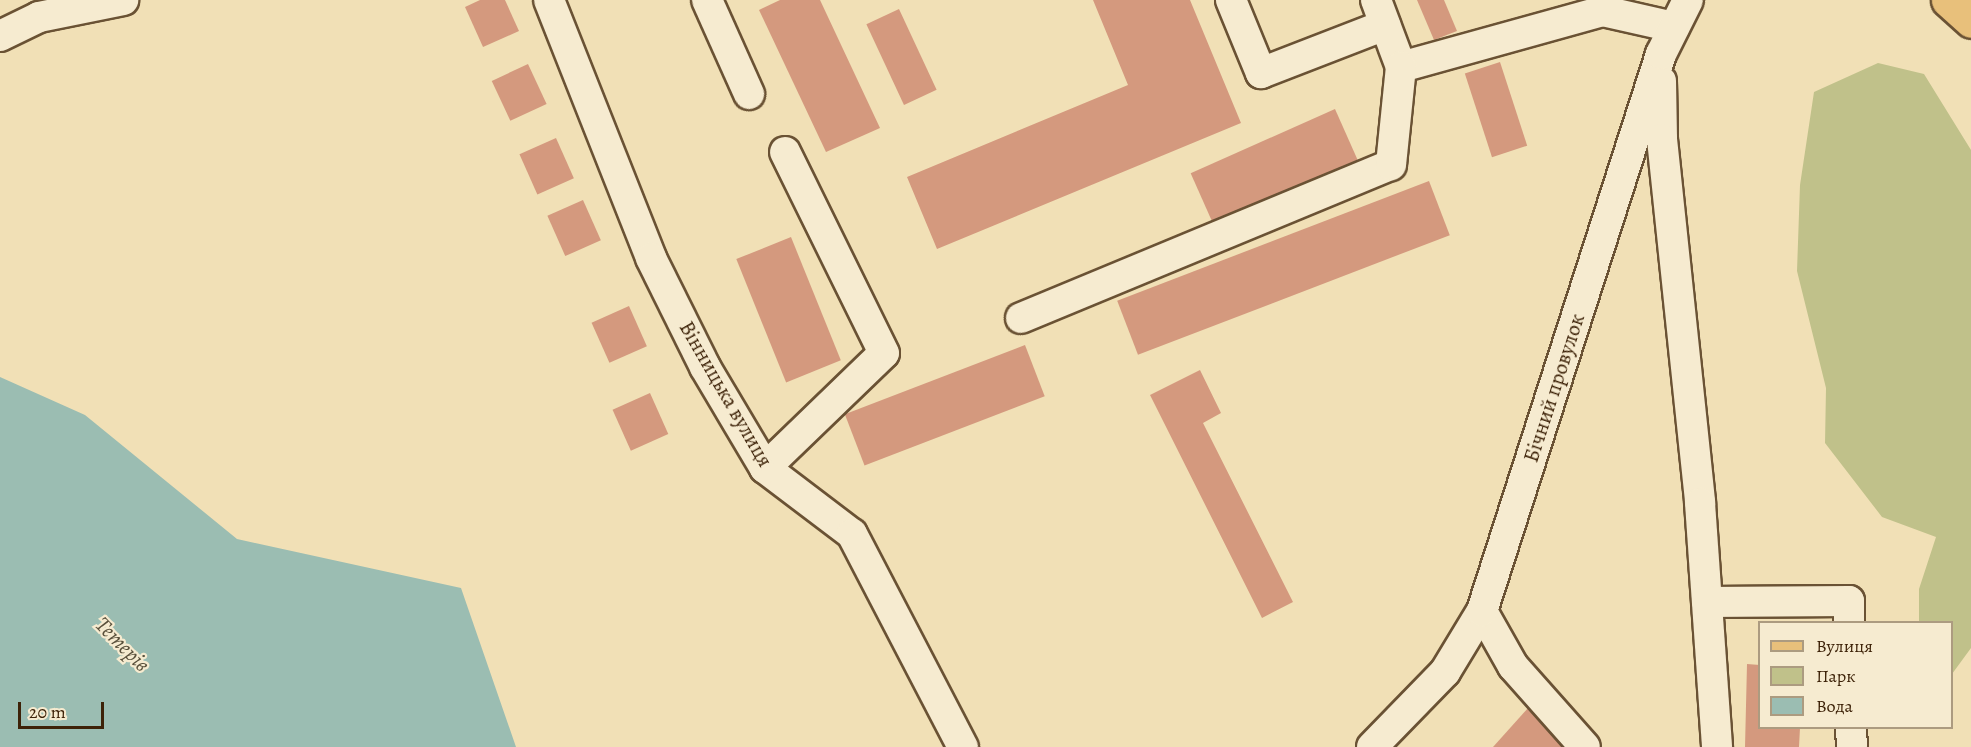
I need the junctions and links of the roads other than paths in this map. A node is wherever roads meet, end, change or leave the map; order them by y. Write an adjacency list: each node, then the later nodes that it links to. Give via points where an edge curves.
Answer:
1 (123, 0): 10 (street, via 39,17)
2 (549, 0): 16 (street, Вінницька вулиця, via 651,258 705,367)
3 (707, 0): 13 (street)
4 (1231, 0): 7 (street, via 1261,73)
5 (1688, 0): 9 (street, Бічний провулок)
6 (1948, 0): 8 (main road)
7 (1380, 13): 12 (street)
8 (1971, 21)
9 (1674, 27): 11 (street, Бічний провулок); 12 (street, via 1603,11)
10 (0, 36)
11 (1661, 54): 17 (street, via 1662,139); 18 (street, Бічний провулок)
12 (1401, 67): 15 (street, via 1391,165)
13 (749, 94)
14 (785, 152): 16 (street, via 884,353)
15 (1021, 318)
16 (765, 468): 21 (street, Вінницька вулиця, via 852,534)
17 (1707, 602): 19 (street, via 1849,601); 24 (street)
18 (1482, 611): 22 (street, Бічний провулок, via 1445,672); 23 (street, via 1513,666)
19 (1849, 621)
20 (1851, 729): 25 (street)
21 (963, 747)
22 (1372, 747)
23 (1585, 747)
24 (1717, 747)
25 (1852, 747)

